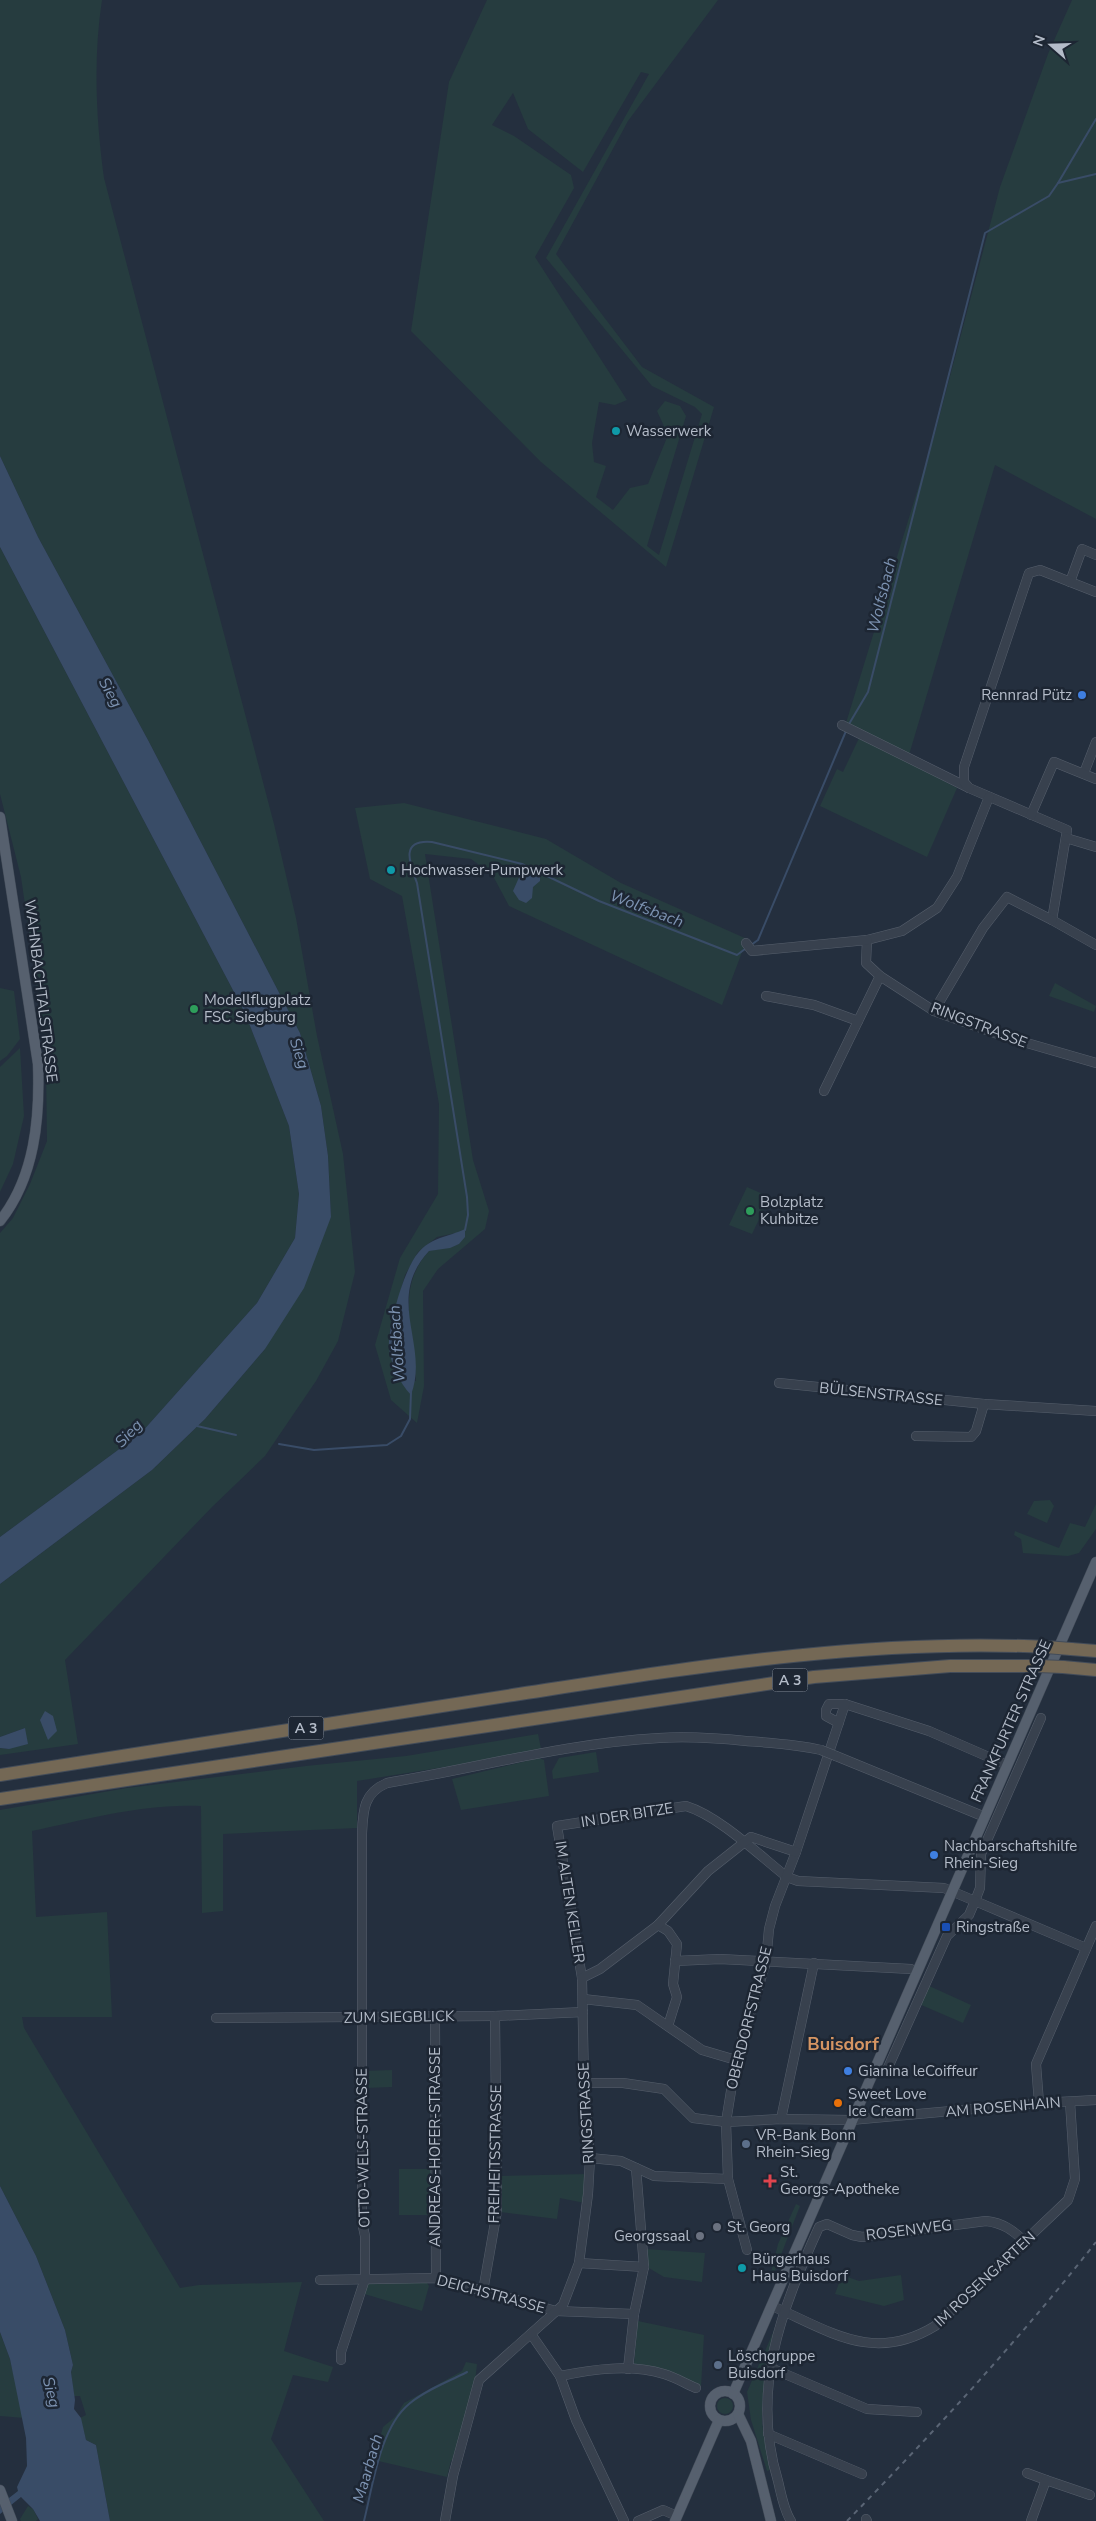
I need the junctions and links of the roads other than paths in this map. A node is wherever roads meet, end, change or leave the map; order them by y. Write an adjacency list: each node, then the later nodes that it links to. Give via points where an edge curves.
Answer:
1 (1096, 555): 2 (street, via 1082,549)
2 (1070, 582): 3 (street); 8 (street, via 1040,570 1029,573 964,767 964,782)
3 (1096, 592)
4 (842, 725): 8 (street)
5 (1096, 742): 6 (street)
6 (1084, 773): 7 (street); 10 (street, via 1054,762)
7 (1096, 779)
8 (969, 788): 9 (street)
9 (989, 797): 10 (street); 15 (street, via 957,877 937,908 902,931)
10 (1032, 815): 12 (street, via 1068,830)
11 (0, 817): 24 (main road, WAHNBACHTALSTRASSE, via 38,1064 39,1099 36,1139 21,1182)
12 (1066, 838): 13 (street); 14 (street)
13 (1096, 847)
14 (1052, 920): 16 (street); 20 (street, via 1007,897 983,928)
15 (866, 940): 17 (street); 18 (street, RINGSTRASSE, via 866,963)
16 (1096, 945)
17 (749, 947)
18 (880, 976): 20 (street, RINGSTRASSE); 21 (street)
19 (766, 996): 21 (street, via 814,1005)
20 (934, 1011): 22 (street, RINGSTRASSE, via 992,1033)
21 (858, 1022): 23 (street)
22 (1096, 1063)
23 (824, 1091)
24 (0, 1221)
25 (779, 1383): 26 (street, BÜLSENSTRASSE)
26 (984, 1404): 27 (street, BÜLSENSTRASSE); 28 (street, via 971,1437)
27 (1096, 1411)
28 (916, 1436)
29 (1096, 1562): 35 (main road, FRANKFURTER STRASSE)
30 (1096, 1651): 36 (highway, A 3, bridge, via 950,1644 880,1647 664,1672)
31 (1096, 1670): 37 (highway, A 3, bridge, via 950,1666 842,1674 728,1688)
32 (845, 1704): 34 (street, OBERDORFSTRASSE); 34 (street, via 829,1704 826,1710 826,1716); 35 (street, via 921,1728)
33 (1041, 1718): 44 (street, FRANKFURTER STRASSE, via 981,1854 980,1888)
34 (839, 1724): 41 (street, OBERDORFSTRASSE)
35 (1008, 1765): 38 (main road, FRANKFURTER STRASSE)
36 (0, 1775)
37 (0, 1798)
38 (985, 1817): 43 (main road, FRANKFURTER STRASSE); 58 (street, OTTO-WELS-STRASSE, bridge, via 821,1750 797,1744 729,1739 651,1738 545,1752 386,1783 376,1787 363,1808)
39 (557, 1826): 40 (street, IN DER BITZE, via 686,1806 714,1819); 52 (street, IM ALTEN KELLER)
40 (744, 1844): 41 (street, via 752,1837); 42 (street); 45 (street, via 708,1871)
41 (796, 1852): 42 (street, OBERDORFSTRASSE)
42 (787, 1877): 43 (street); 49 (street, OBERDORFSTRASSE, via 774,1906)
43 (953, 1891): 44 (street); 67 (main road, FRANKFURTER STRASSE)
44 (975, 1901): 47 (street); 61 (street, FRANKFURTER STRASSE, via 968,1915 946,1936)
45 (658, 1925): 48 (street, via 668,1931 677,1944); 52 (street, via 600,1969)
46 (1096, 1926): 47 (street)
47 (1086, 1948): 65 (street, via 1036,2064)
48 (675, 1961): 49 (street); 59 (street, via 672,1984 677,1997)
49 (766, 1962): 50 (street); 60 (street, OBERDORFSTRASSE)
50 (814, 1962): 51 (street); 66 (street)
51 (911, 1969)
52 (582, 1978): 53 (street, RINGSTRASSE)
53 (582, 1999): 54 (street, RINGSTRASSE); 59 (street, via 637,2004)
54 (583, 2012): 55 (street, ZUM SIEGBLICK); 62 (street, RINGSTRASSE)
55 (495, 2016): 56 (street, ZUM SIEGBLICK); 79 (street, FREIHEITSSTRASSE, via 497,2212)
56 (435, 2017): 58 (street, ZUM SIEGBLICK); 76 (street, ANDREAS-HOFER-STRASSE)
57 (216, 2018): 58 (street, ZUM SIEGBLICK)
58 (361, 2018): 77 (street, OTTO-WELS-STRASSE)
59 (668, 2026): 60 (street, via 702,2050)
60 (736, 2060): 68 (street, OBERDORFSTRASSE)
61 (886, 2072)
62 (584, 2083): 68 (street, AM ROSENHAIN, via 624,2083 664,2089 693,2118); 69 (street, RINGSTRASSE)
63 (1096, 2100): 64 (street, AM ROSENHAIN)
64 (1070, 2102): 65 (street, AM ROSENHAIN); 72 (street, IM ROSENGARTEN, via 1075,2179 1072,2191 1063,2207)
65 (1038, 2103): 67 (street, AM ROSENHAIN)
66 (781, 2119): 67 (street, AM ROSENHAIN); 68 (street, AM ROSENHAIN)
67 (851, 2120): 80 (main road, FRANKFURTER STRASSE)
68 (726, 2122): 71 (street, OBERDORFSTRASSE)
69 (590, 2158): 70 (street, via 621,2162); 74 (street, RINGSTRASSE)
70 (636, 2168): 71 (street, via 654,2176); 75 (street)
71 (728, 2179): 73 (street, OBERDORFSTRASSE)
72 (1025, 2242): 82 (street, IM ROSENGARTEN, via 935,2326 900,2342 877,2344 855,2341); 82 (street, ROSENWEG, via 998,2222 862,2237 823,2224 795,2280)
73 (747, 2250)
74 (579, 2263): 75 (street); 81 (street, RINGSTRASSE, via 563,2305)
75 (644, 2267): 83 (street)
76 (436, 2278): 77 (street, DEICHSTRASSE); 79 (street, DEICHSTRASSE)
77 (365, 2279): 78 (street, DEICHSTRASSE); 85 (street, via 341,2352)
78 (320, 2280)
79 (483, 2291): 81 (street, DEICHSTRASSE)
80 (772, 2306): 82 (street, IM ROSENGARTEN); 90 (main road, FRANKFURTER STRASSE)
81 (556, 2311): 83 (street, DEICHSTRASSE); 84 (street, RINGSTRASSE)
82 (784, 2311): 86 (street, ROSENWEG)
83 (634, 2314): 87 (street)
84 (530, 2334): 88 (street); 102 (street, RINGSTRASSE, via 479,2380 453,2476)
85 (342, 2360)
86 (771, 2368): 91 (street, via 867,2409); 94 (street, ROSENWEG, via 766,2406)
87 (628, 2369): 88 (street, via 595,2369); 89 (street, via 664,2374)
88 (560, 2376): 103 (street, via 576,2420)
89 (696, 2388)
90 (733, 2394): 92 (main road, via 739,2401); 93 (main road, via 720,2393 713,2398 712,2413)
91 (917, 2412)
92 (738, 2414): 93 (main road, via 732,2420); 105 (main road, via 751,2441)
93 (719, 2420): 100 (main road)
94 (768, 2434): 96 (street); 106 (street, ROSENWEG)
95 (1027, 2473): 97 (street)
96 (862, 2474)
97 (1046, 2480): 98 (street); 107 (street)
98 (1090, 2495)
99 (4, 2500): 101 (main road)
100 (676, 2518): 104 (street, via 662,2510)
101 (12, 2521)
102 (445, 2521)
103 (624, 2521)
104 (638, 2521)
105 (771, 2521)
106 (791, 2521)
107 (1031, 2521)

